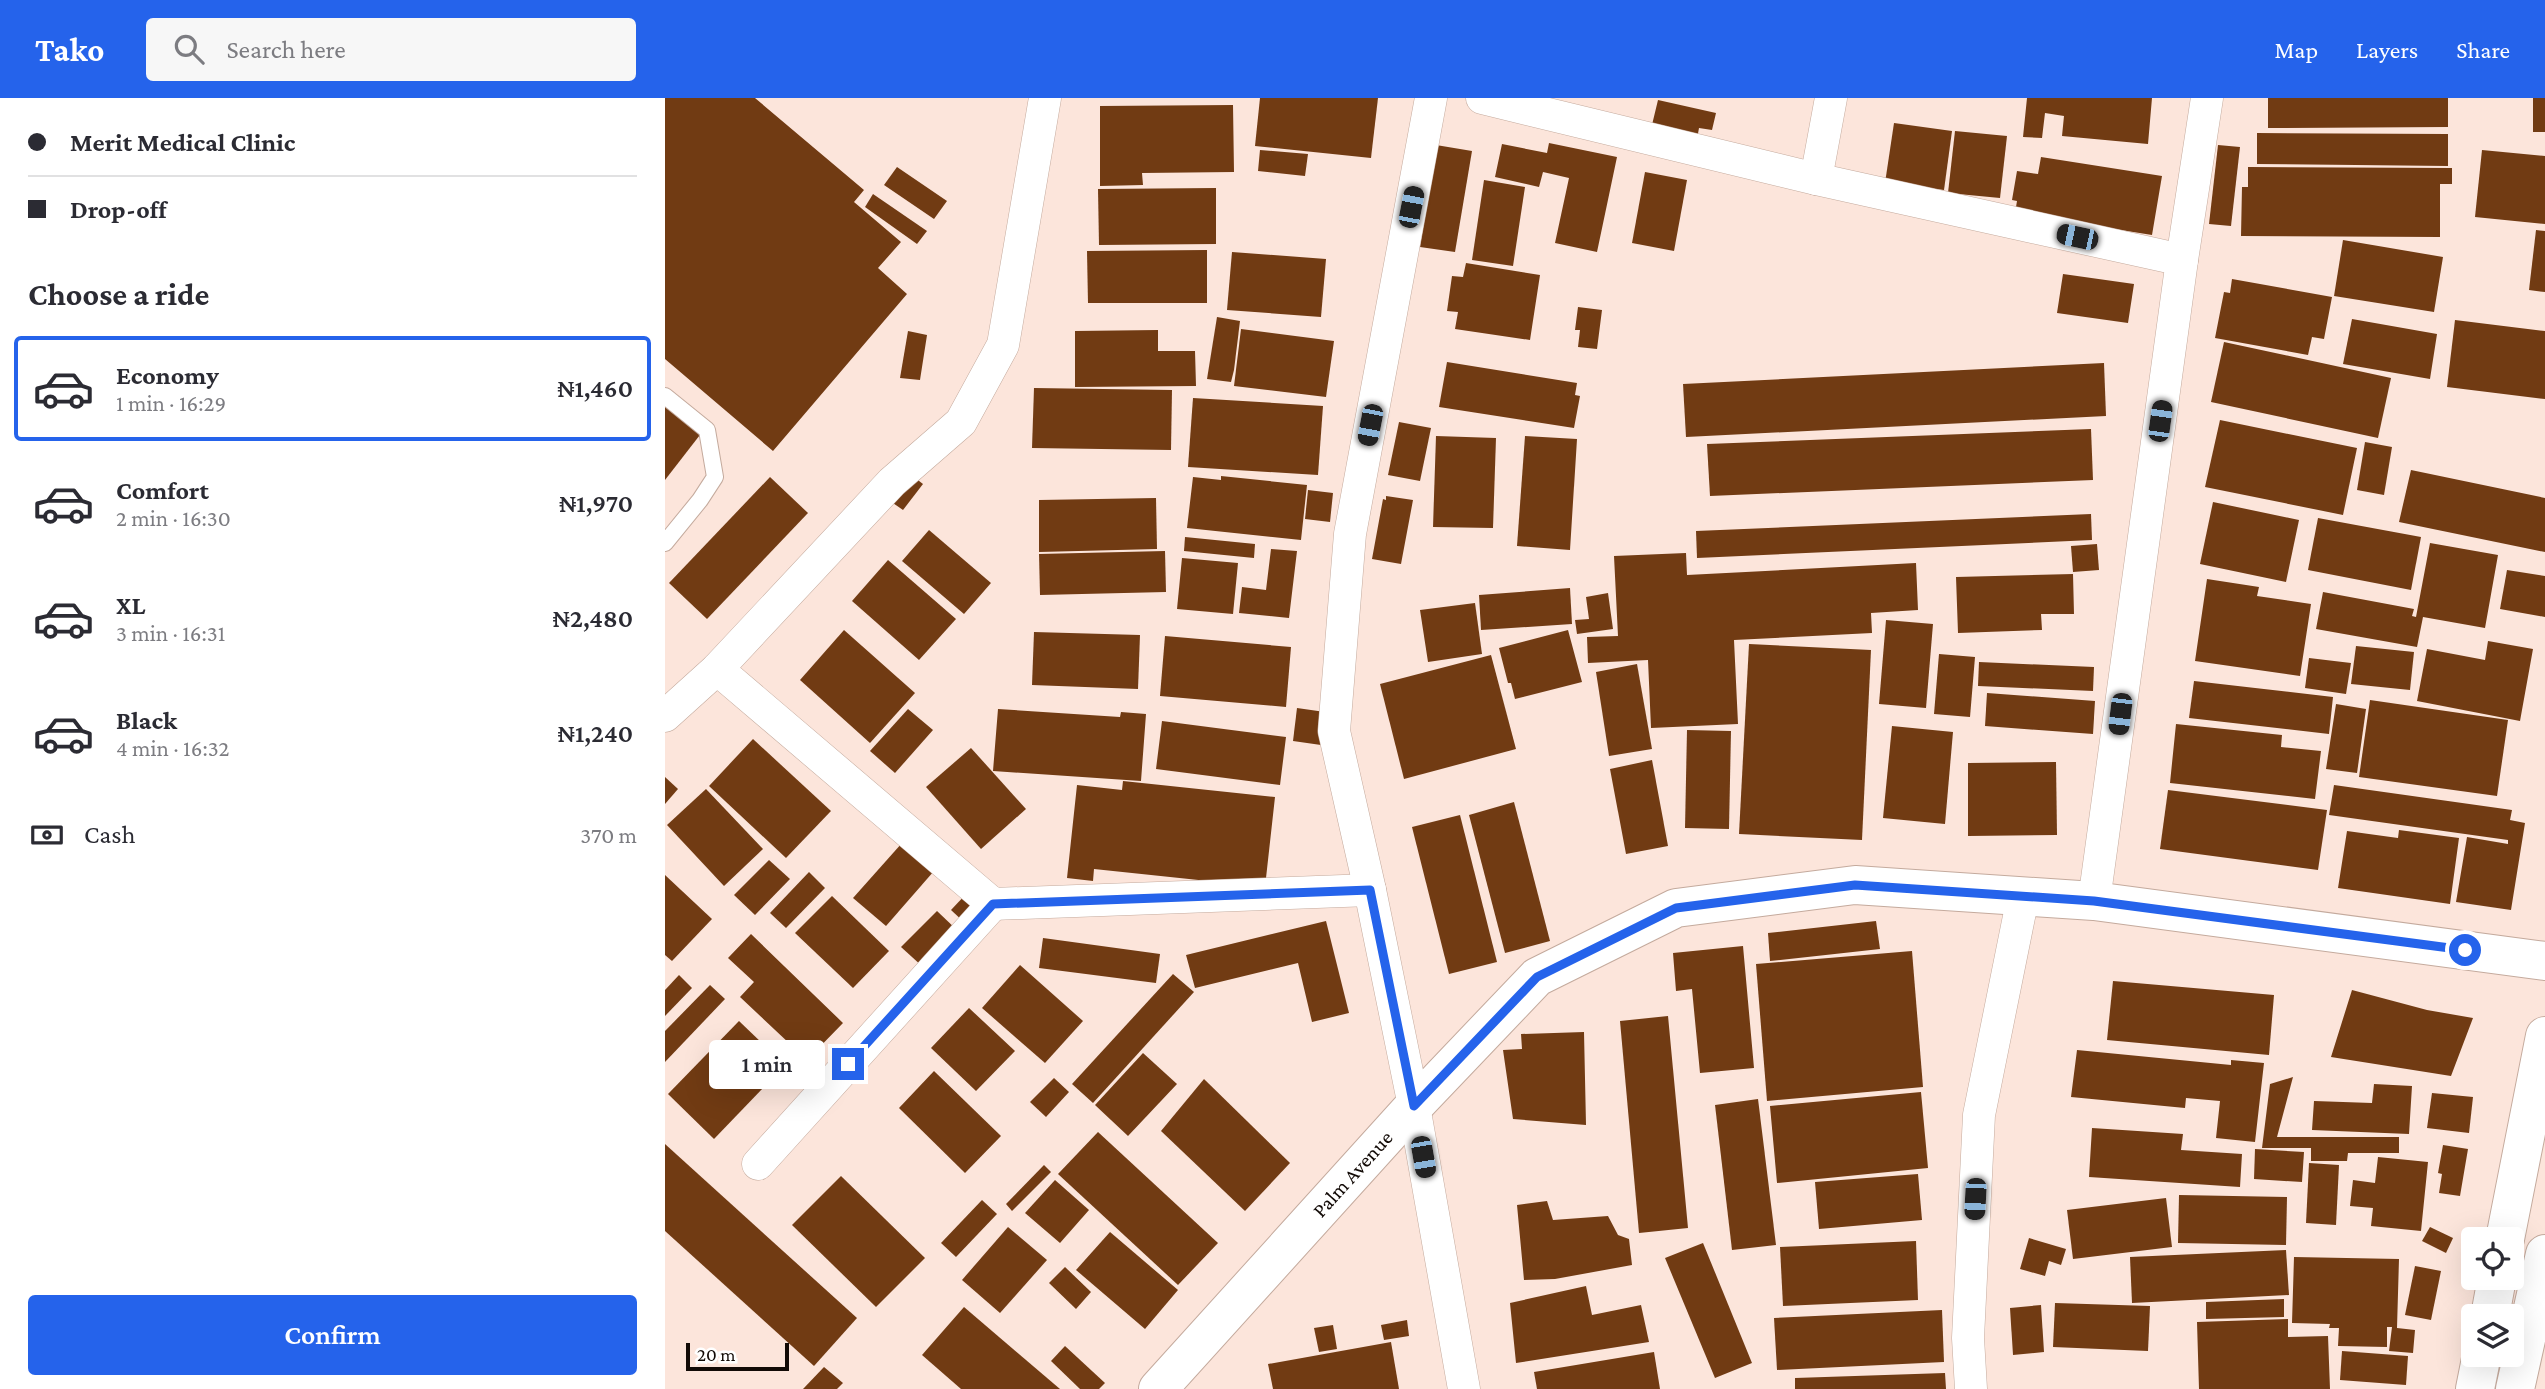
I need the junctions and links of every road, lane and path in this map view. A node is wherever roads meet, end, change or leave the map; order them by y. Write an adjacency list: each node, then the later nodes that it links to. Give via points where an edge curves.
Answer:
1 (1045, 98): 10 (street, via 1003,345 961,422 892,482)
2 (1431, 98): 12 (street, via 1350,534 1334,732)
3 (1482, 98): 6 (street)
4 (1831, 98): 6 (street)
5 (2207, 98): 7 (street)
6 (1816, 179): 7 (street)
7 (2182, 260): 14 (street)
8 (665, 396): 9 (lane, via 707,430 715,477)
9 (665, 543)
10 (717, 669): 11 (street); 15 (street)
11 (665, 716)
12 (1370, 890): 15 (street); 18 (street)
13 (2023, 897): 14 (main road, Palm Avenue); 18 (main road, Palm Avenue, via 1855,885 1676,908 1537,977); 25 (street, via 1979,1115 1968,1338)
14 (2094, 901): 16 (main road, Palm Avenue)
15 (993, 904): 19 (street)
16 (2545, 961)
17 (2545, 1036): 20 (main road)
18 (1414, 1106): 23 (main road, Palm Avenue); 24 (street)
19 (758, 1164)
20 (2507, 1227)
21 (2545, 1254): 27 (main road, via 2531,1349)
22 (2479, 1367): 26 (main road)
23 (1158, 1389)
24 (1464, 1389)
25 (1971, 1389)
26 (2475, 1389)
27 (2515, 1389)

